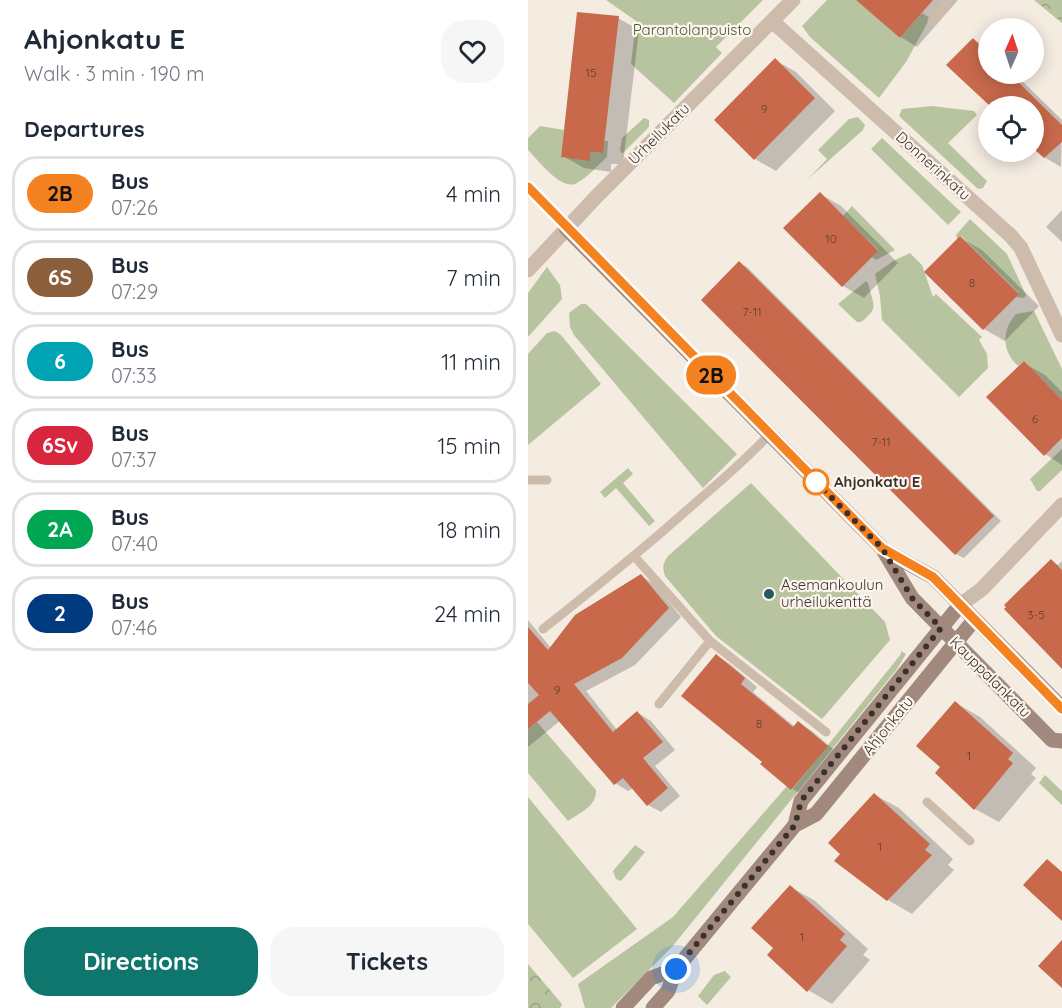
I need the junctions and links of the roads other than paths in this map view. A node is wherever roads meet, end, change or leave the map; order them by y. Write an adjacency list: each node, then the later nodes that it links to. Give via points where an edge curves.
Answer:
1 (793, 0): 3 (street, Urheilukatu)
2 (948, 0): 4 (lane)
3 (772, 21): 5 (street, Urheilukatu); 7 (street, Donnerinkatu, via 1011,236 1021,248)
4 (932, 21)
5 (566, 228): 6 (street, Urheilukatu); 8 (main road, Kauppalankatu)
6 (528, 270)
7 (1062, 335)
8 (769, 435): 12 (main road, Kauppalankatu); 13 (lane)
9 (528, 480): 10 (lane)
10 (547, 480)
11 (1062, 505): 14 (street)
12 (882, 548): 15 (main road, Kauppalankatu, via 933,577); 17 (main road, Kauppalankatu, via 912,598)
13 (634, 556): 18 (lane); 19 (lane)
14 (977, 594): 15 (street); 16 (street)
15 (960, 605): 16 (main road, Kauppalankatu); 17 (main road, Ahjonkatu)
16 (974, 620): 20 (main road, Ahjonkatu); 22 (main road, Kauppalankatu)
17 (941, 628): 20 (main road, Kauppalankatu); 26 (main road, Ahjonkatu, via 801,801)
18 (543, 629)
19 (710, 641): 21 (lane); 23 (lane)
20 (956, 642): 24 (main road, Kauppalankatu, via 1052,740); 26 (main road, Ahjonkatu, via 816,814)
21 (659, 704)
22 (1062, 708)
23 (826, 732)
24 (1062, 741)
25 (927, 802): 27 (lane)
26 (795, 825): 28 (main road, Ahjonkatu)
27 (970, 841)
28 (676, 969): 29 (main road, Ahjonkatu, via 651,978); 30 (main road, Ahjonkatu, via 668,991)
29 (623, 1008)
30 (653, 1008)

